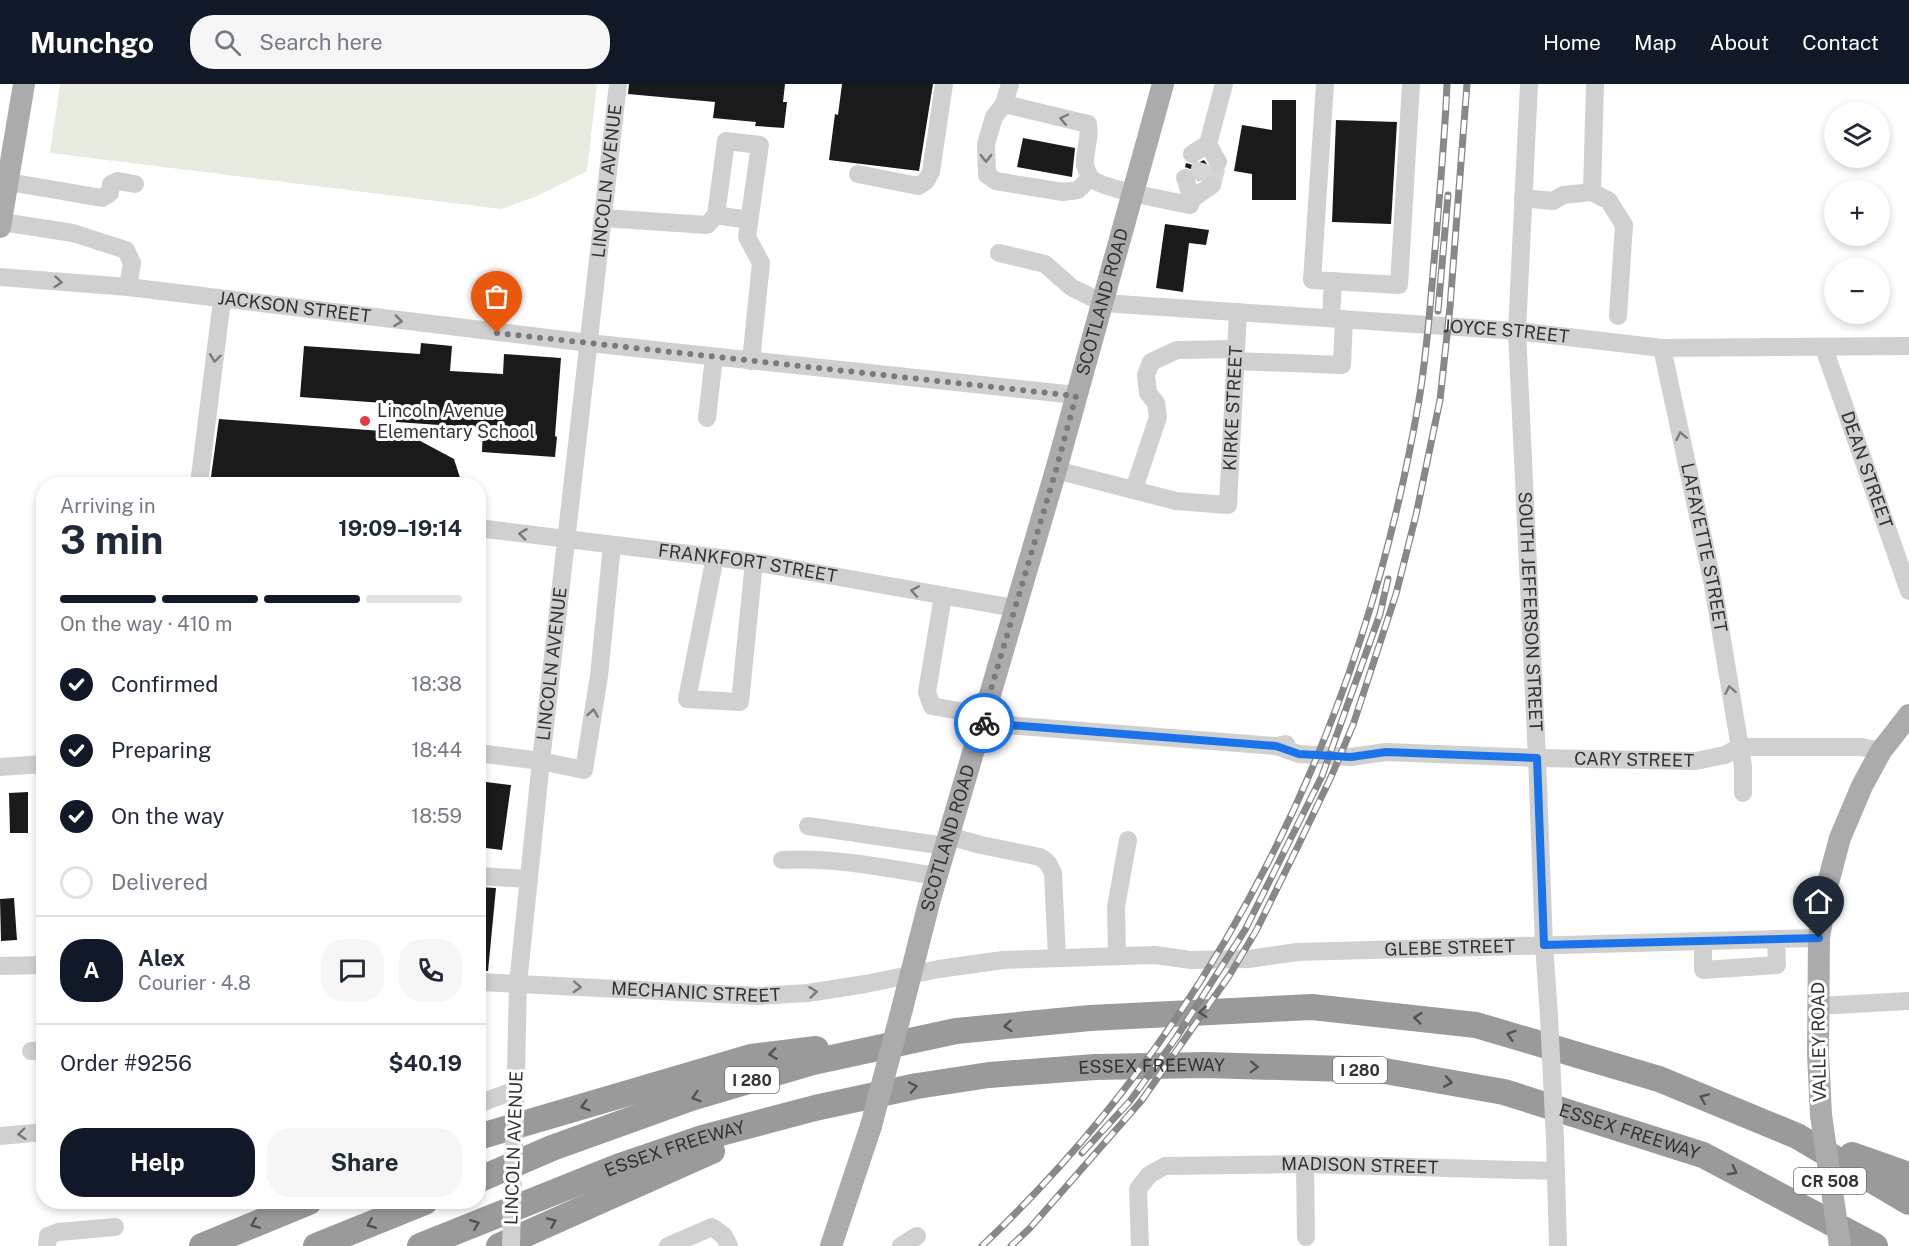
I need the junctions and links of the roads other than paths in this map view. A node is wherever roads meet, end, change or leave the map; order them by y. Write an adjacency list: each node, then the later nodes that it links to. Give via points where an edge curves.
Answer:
1 (24, 84): 16 (main road)
2 (618, 84): 22 (street, LINCOLN AVENUE)
3 (944, 84): 13 (street, via 931,172 926,181 918,186)
4 (1010, 84): 11 (street)
5 (1163, 84): 19 (main road, SCOTLAND ROAD)
6 (1224, 84): 12 (street)
7 (1325, 84): 27 (street, via 1312,280)
8 (1411, 84): 27 (street, via 1399,285)
9 (1529, 84): 20 (street, SOUTH JEFFERSON STREET)
10 (1595, 84): 18 (street)
11 (1005, 104): 14 (street, one-way to 11, via 1085,166 1088,124); 14 (street, one-way to 14, via 994,117 986,144 987,175 996,181 1063,192 1078,190)
12 (1205, 155)
13 (858, 174)
14 (1090, 178): 19 (street)
15 (1198, 181): 19 (street, via 1190,205)
16 (9, 182): 17 (street, via 102,198 110,193 111,184 118,181); 24 (main road)
17 (135, 184)
18 (1592, 192): 20 (street, via 1563,195 1552,201); 32 (street, via 1609,201 1624,225)
19 (1133, 193): 30 (main road, SCOTLAND ROAD)
20 (1523, 198): 34 (street, SOUTH JEFFERSON STREET)
21 (716, 214): 22 (street, via 707,225); 23 (street); 23 (street, via 726,141 760,145)
22 (603, 218): 35 (street, LINCOLN AVENUE)
23 (749, 220): 41 (street, via 747,237 761,263)
24 (1, 224): 28 (street, via 73,233 126,250 132,263)
25 (999, 254): 30 (street, via 1045,264 1071,287)
26 (0, 277): 28 (street, JACKSON STREET, one-way to 28)
27 (1333, 281): 33 (street)
28 (128, 287): 29 (street, JACKSON STREET)
29 (222, 300): 35 (street, JACKSON STREET, one-way to 35); 45 (street, one-way to 45)
30 (1103, 303): 31 (street, JOYCE STREET); 42 (main road, SCOTLAND ROAD)
31 (1238, 312): 33 (street, JOYCE STREET); 39 (street, KIRKE STREET)
32 (1618, 316)
33 (1337, 319): 34 (street, JOYCE STREET); 39 (street, via 1342,365)
34 (1517, 331): 37 (street, JOYCE STREET); 60 (street, SOUTH JEFFERSON STREET)
35 (589, 344): 40 (street, JACKSON STREET); 48 (street, LINCOLN AVENUE)
36 (1909, 346): 38 (street, JOYCE STREET)
37 (1662, 348): 38 (street, JOYCE STREET); 57 (street, LAFAYETTE STREET, one-way to 37, via 1713,585)
38 (1824, 348): 52 (street, DEAN STREET)
39 (1236, 355): 46 (street, via 1177,350 1151,362 1146,375 1148,393 1156,403 1158,417); 46 (street, KIRKE STREET, via 1228,505 1176,501)
40 (714, 357): 41 (street, JACKSON STREET); 43 (street)
41 (751, 361): 42 (street, JACKSON STREET)
42 (1076, 396): 44 (main road, SCOTLAND ROAD)
43 (707, 418)
44 (1056, 470): 46 (street); 54 (main road, SCOTLAND ROAD)
45 (200, 477)
46 (1134, 489)
47 (486, 529): 48 (street, FRANKFORT STREET, one-way to 47)
48 (567, 539): 49 (street, FRANKFORT STREET); 61 (street, LINCOLN AVENUE)
49 (612, 545): 50 (street, FRANKFORT STREET); 61 (street, one-way to 49, via 584,770 599,676)
50 (715, 557): 51 (street, FRANKFORT STREET); 51 (street, via 687,699 740,702)
51 (754, 562): 53 (street, FRANKFORT STREET, one-way to 51)
52 (1909, 591)
53 (943, 596): 54 (street, FRANKFORT STREET); 56 (street, via 927,692 932,705 959,711)
54 (1014, 608): 56 (main road, SCOTLAND ROAD)
55 (1909, 715): 58 (main road, VALLEY ROAD / CR 508)
56 (981, 723): 60 (street, CARY STREET, via 1276,746 1304,742 1354,745 1386,752); 67 (main road, SCOTLAND ROAD)
57 (1740, 747): 58 (street, CARY STREET, via 1861,747); 60 (street, CARY STREET, via 1725,755 1696,761); 64 (street, LAFAYETTE STREET)
58 (1881, 751): 72 (main road, VALLEY ROAD / CR 508, via 1840,838)
59 (486, 754): 61 (street)
60 (1537, 758): 75 (street, SOUTH JEFFERSON STREET)
61 (541, 761): 71 (street, LINCOLN AVENUE)
62 (36, 765): 63 (street)
63 (0, 767)
64 (1743, 793)
65 (807, 826): 67 (street)
66 (1128, 840): 76 (street, via 1116,907)
67 (946, 841): 70 (main road, SCOTLAND ROAD); 77 (street, via 1040,857 1048,863 1053,873)
68 (782, 860): 70 (street, via 806,859)
69 (486, 876): 71 (street)
70 (936, 876): 80 (main road, SCOTLAND ROAD)
71 (529, 879): 82 (street, LINCOLN AVENUE)
72 (1819, 938): 73 (street, GLEBE STREET); 84 (main road, VALLEY ROAD / CR 508)
73 (1776, 939): 74 (street, GLEBE STREET); 74 (street, via 1777,966 1703,969)
74 (1702, 941): 75 (street, GLEBE STREET)
75 (1544, 945): 76 (street, GLEBE STREET, via 1298,952 1203,960); 94 (street, SOUTH JEFFERSON STREET, bridge)
76 (1117, 956): 77 (street, GLEBE STREET)
77 (1057, 957): 80 (street, GLEBE STREET, via 1003,960)
78 (36, 965): 79 (street)
79 (0, 966)
80 (910, 975): 82 (street, MECHANIC STREET, one-way to 80, via 759,996 808,993); 111 (main road, SCOTLAND ROAD, bridge, via 871,1126)
81 (486, 982): 82 (street, MECHANIC STREET)
82 (518, 984): 86 (street, LINCOLN AVENUE)
83 (1909, 1001): 84 (street)
84 (1817, 1006): 115 (main road, VALLEY ROAD / CR 508, bridge, via 1821,1115)
85 (956, 1030): 90 (highway, one-way to 90, via 751,1057); 91 (highway, I 280, one-way to 85, via 1659,1079 1476,1025 1312,1007 1090,1018); 96 (highway, I 280, one-way to 96, via 813,1062 691,1098 552,1148)
86 (516, 1090): 87 (street); 108 (street, LINCOLN AVENUE, bridge)
87 (486, 1101)
88 (815, 1108): 106 (highway, ESSEX FREEWAY / I 280, one-way to 88, via 618,1167 702,1138); 107 (highway, one-way to 88); 116 (highway, ESSEX FREEWAY / I 280, one-way to 116, via 989,1075 1095,1067 1205,1065 1379,1070 1504,1092 1703,1155)
89 (36, 1133): 92 (street, one-way to 92)
90 (486, 1135)
91 (1797, 1136): 95 (highway); 97 (highway, I 280)
92 (0, 1137)
93 (1305, 1164): 94 (street, MADISON STREET); 102 (street); 113 (street, MADISON STREET, via 1165,1166 1149,1175 1138,1189)
94 (1556, 1171): 114 (street, SOUTH JEFFERSON STREET)
95 (1909, 1175)
96 (486, 1177)
97 (1909, 1202)
98 (292, 1209): 104 (highway, one-way to 104)
99 (408, 1209): 105 (highway, one-way to 105)
100 (115, 1227): 103 (street, via 58,1232 48,1236)
101 (917, 1236): 112 (street)
102 (1306, 1237)
103 (47, 1246)
104 (202, 1246)
105 (316, 1246)
106 (420, 1246)
107 (499, 1246)
108 (511, 1246)
109 (668, 1246): 110 (street, via 712,1227)
110 (729, 1246)
111 (831, 1246)
112 (901, 1246)
113 (1140, 1246)
114 (1558, 1246)
115 (1840, 1246)
116 (1875, 1246)

